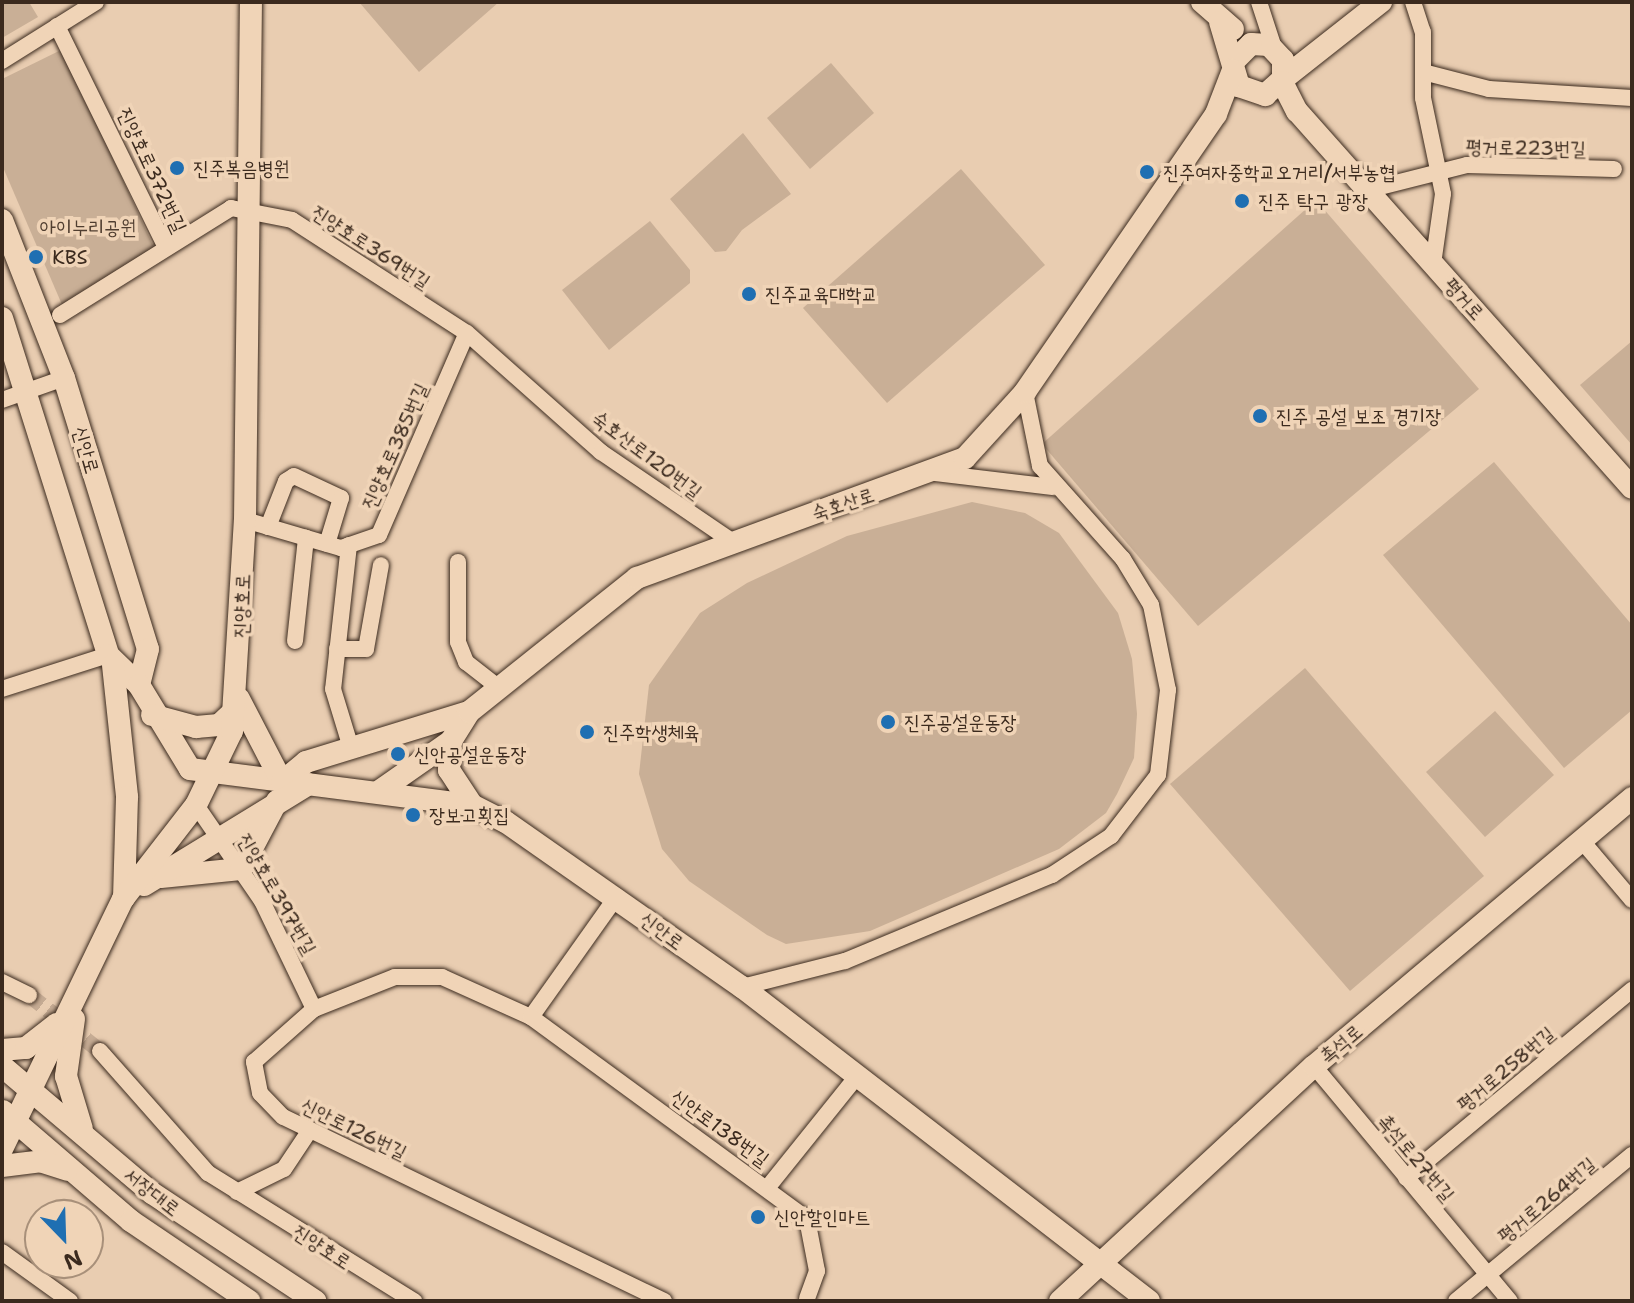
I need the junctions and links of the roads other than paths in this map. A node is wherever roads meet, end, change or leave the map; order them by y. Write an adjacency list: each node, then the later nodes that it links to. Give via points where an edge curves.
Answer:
1 (95, 2): 8 (street)
2 (251, 2): 22 (street, 진양호로)
3 (1202, 2): 7 (street)
4 (1259, 2): 9 (street)
5 (1413, 2): 13 (street)
6 (1377, 3): 10 (street)
7 (1220, 22): 9 (street); 12 (street)
8 (57, 26): 11 (street); 24 (street, 진양호로372번길)
9 (1268, 42): 10 (street); 12 (street); 14 (street)
10 (1311, 58): 14 (street)
11 (2, 61)
12 (1233, 66): 15 (street); 18 (street)
13 (1427, 73): 16 (street, via 1489,89); 20 (street, via 1423,98)
14 (1282, 80): 15 (street); 17 (street)
15 (1255, 95): 17 (street); 18 (street)
16 (1632, 98)
17 (1297, 111): 21 (street, 평거로)
18 (1216, 114): 31 (street, 숙호산로)
19 (1614, 169): 20 (street, 평거로223번길)
20 (1438, 171): 21 (street, 평거로223번길); 25 (street, 평거로223번길, via 1443,221)
21 (1368, 190): 25 (street, 평거로)
22 (246, 208): 24 (street, 진양호로372번길, via 231,208); 28 (street, 진양호로369번길, via 292,220); 36 (street, 진양호로)
23 (2, 220): 29 (street, 신안로)
24 (166, 248): 26 (street)
25 (1433, 264): 35 (street, 평거로)
26 (60, 315)
27 (2, 318): 30 (street, 신안로)
28 (467, 333): 39 (street, 숙호산로120번길, via 601,452); 41 (street, 진양호로385번길, via 379,535)
29 (64, 378): 30 (street); 47 (street, 신안로, via 148,649)
30 (28, 391): 32 (street); 46 (street, 신안로)
31 (1025, 392): 33 (street, 숙호산로, via 965,458); 34 (street, via 1033,445)
32 (2, 400)
33 (935, 473): 34 (street); 39 (street, 숙호산로)
34 (1053, 487): 69 (street, via 1123,559 1151,605 1168,690 1158,775 1111,836 1052,875 845,961)
35 (1632, 488)
36 (245, 520): 37 (street); 50 (street, 진양호로)
37 (268, 527): 38 (street); 40 (street, via 286,481 294,476 341,498)
38 (306, 538): 40 (street); 44 (street)
39 (733, 542): 48 (street, 숙호산로, via 616,591)
40 (327, 544): 41 (street)
41 (349, 545): 45 (street)
42 (458, 562): 48 (street, via 458,642 466,662)
43 (381, 565): 45 (street, via 366,649)
44 (295, 641)
45 (337, 649): 54 (street, via 334,708)
46 (110, 660): 47 (street); 49 (street); 66 (street, 신안로, via 127,797)
47 (139, 685): 52 (street)
48 (498, 687): 51 (street, 숙호산로)
49 (2, 689)
50 (237, 703): 52 (street, via 219,725 196,727); 55 (street, 진양호로); 56 (street)
51 (469, 712): 53 (street, 숙호산로); 54 (street)
52 (152, 715): 55 (street, via 190,769)
53 (451, 741): 57 (street, 숙호산로); 60 (street, via 449,770)
54 (351, 748): 56 (street, via 306,762)
55 (214, 778): 56 (street); 59 (street, 진양호로)
56 (280, 791): 57 (street, 신안로, via 310,784); 61 (street); 63 (street)
57 (378, 792): 60 (street, 신안로)
58 (1632, 798): 62 (street, 촉석로)
59 (196, 805): 61 (street, 진양호로397번길); 66 (street, 진양호로)
60 (472, 805): 65 (street, 신안로)
61 (221, 835): 63 (street, 진양호로397번길); 64 (street)
62 (1582, 841): 67 (street); 78 (street, 촉석로)
63 (241, 869): 64 (street); 73 (street, 진양호로397번길)
64 (156, 878): 66 (street)
65 (617, 896): 69 (street, 신안로); 74 (street)
66 (123, 899): 72 (street, 진양호로)
67 (1632, 900)
68 (2, 982): 71 (street)
69 (742, 987): 79 (street, 신안로)
70 (1632, 990): 88 (street, 평거로258번길)
71 (29, 995)
72 (75, 1004): 75 (street, via 40,1041); 80 (street, 진양호로); 83 (street, via 66,1076)
73 (314, 1009): 74 (street, 신안로126번길, via 395,977 442,977); 82 (street, 신안로126번길, via 254,1062 260,1093 283,1117)
74 (531, 1017): 89 (street, 신안로138번길)
75 (2, 1050)
76 (100, 1051): 90 (street, 진양호로, via 142,1105)
77 (2, 1066): 80 (street, 서장대로)
78 (1314, 1066): 88 (street, 촉석로27번길); 92 (street, 촉석로)
79 (858, 1075): 89 (street, 신안로138번길); 92 (street, 신안로)
80 (29, 1089): 81 (street, 진양호로); 83 (street, 서장대로)
81 (8, 1114): 84 (street, 진양호로); 87 (street, 서장대로)
82 (310, 1130): 90 (street, via 284,1169); 99 (street, 신안로126번길)
83 (83, 1133): 97 (street, 서장대로, via 224,1247)
84 (2, 1149)
85 (1632, 1155): 93 (street, 평거로264번길)
86 (2, 1166): 87 (street, via 40,1161)
87 (76, 1173): 96 (street, 서장대로, via 131,1221)
88 (1406, 1178): 93 (street, 촉석로27번길)
89 (768, 1187): 94 (street, via 807,1219 816,1240 817,1271)
90 (237, 1192): 98 (street, 진양호로)
91 (2, 1252): 95 (street)
92 (1095, 1262): 100 (street, 촉석로); 101 (street, 신안로)
93 (1488, 1275): 102 (street, 평거로264번길); 103 (street, 촉석로27번길)
94 (807, 1300)
95 (70, 1301)
96 (249, 1301)
97 (315, 1301)
98 (414, 1301)
99 (664, 1301)
100 (1060, 1301)
101 (1149, 1301)
102 (1456, 1301)
103 (1510, 1301)

